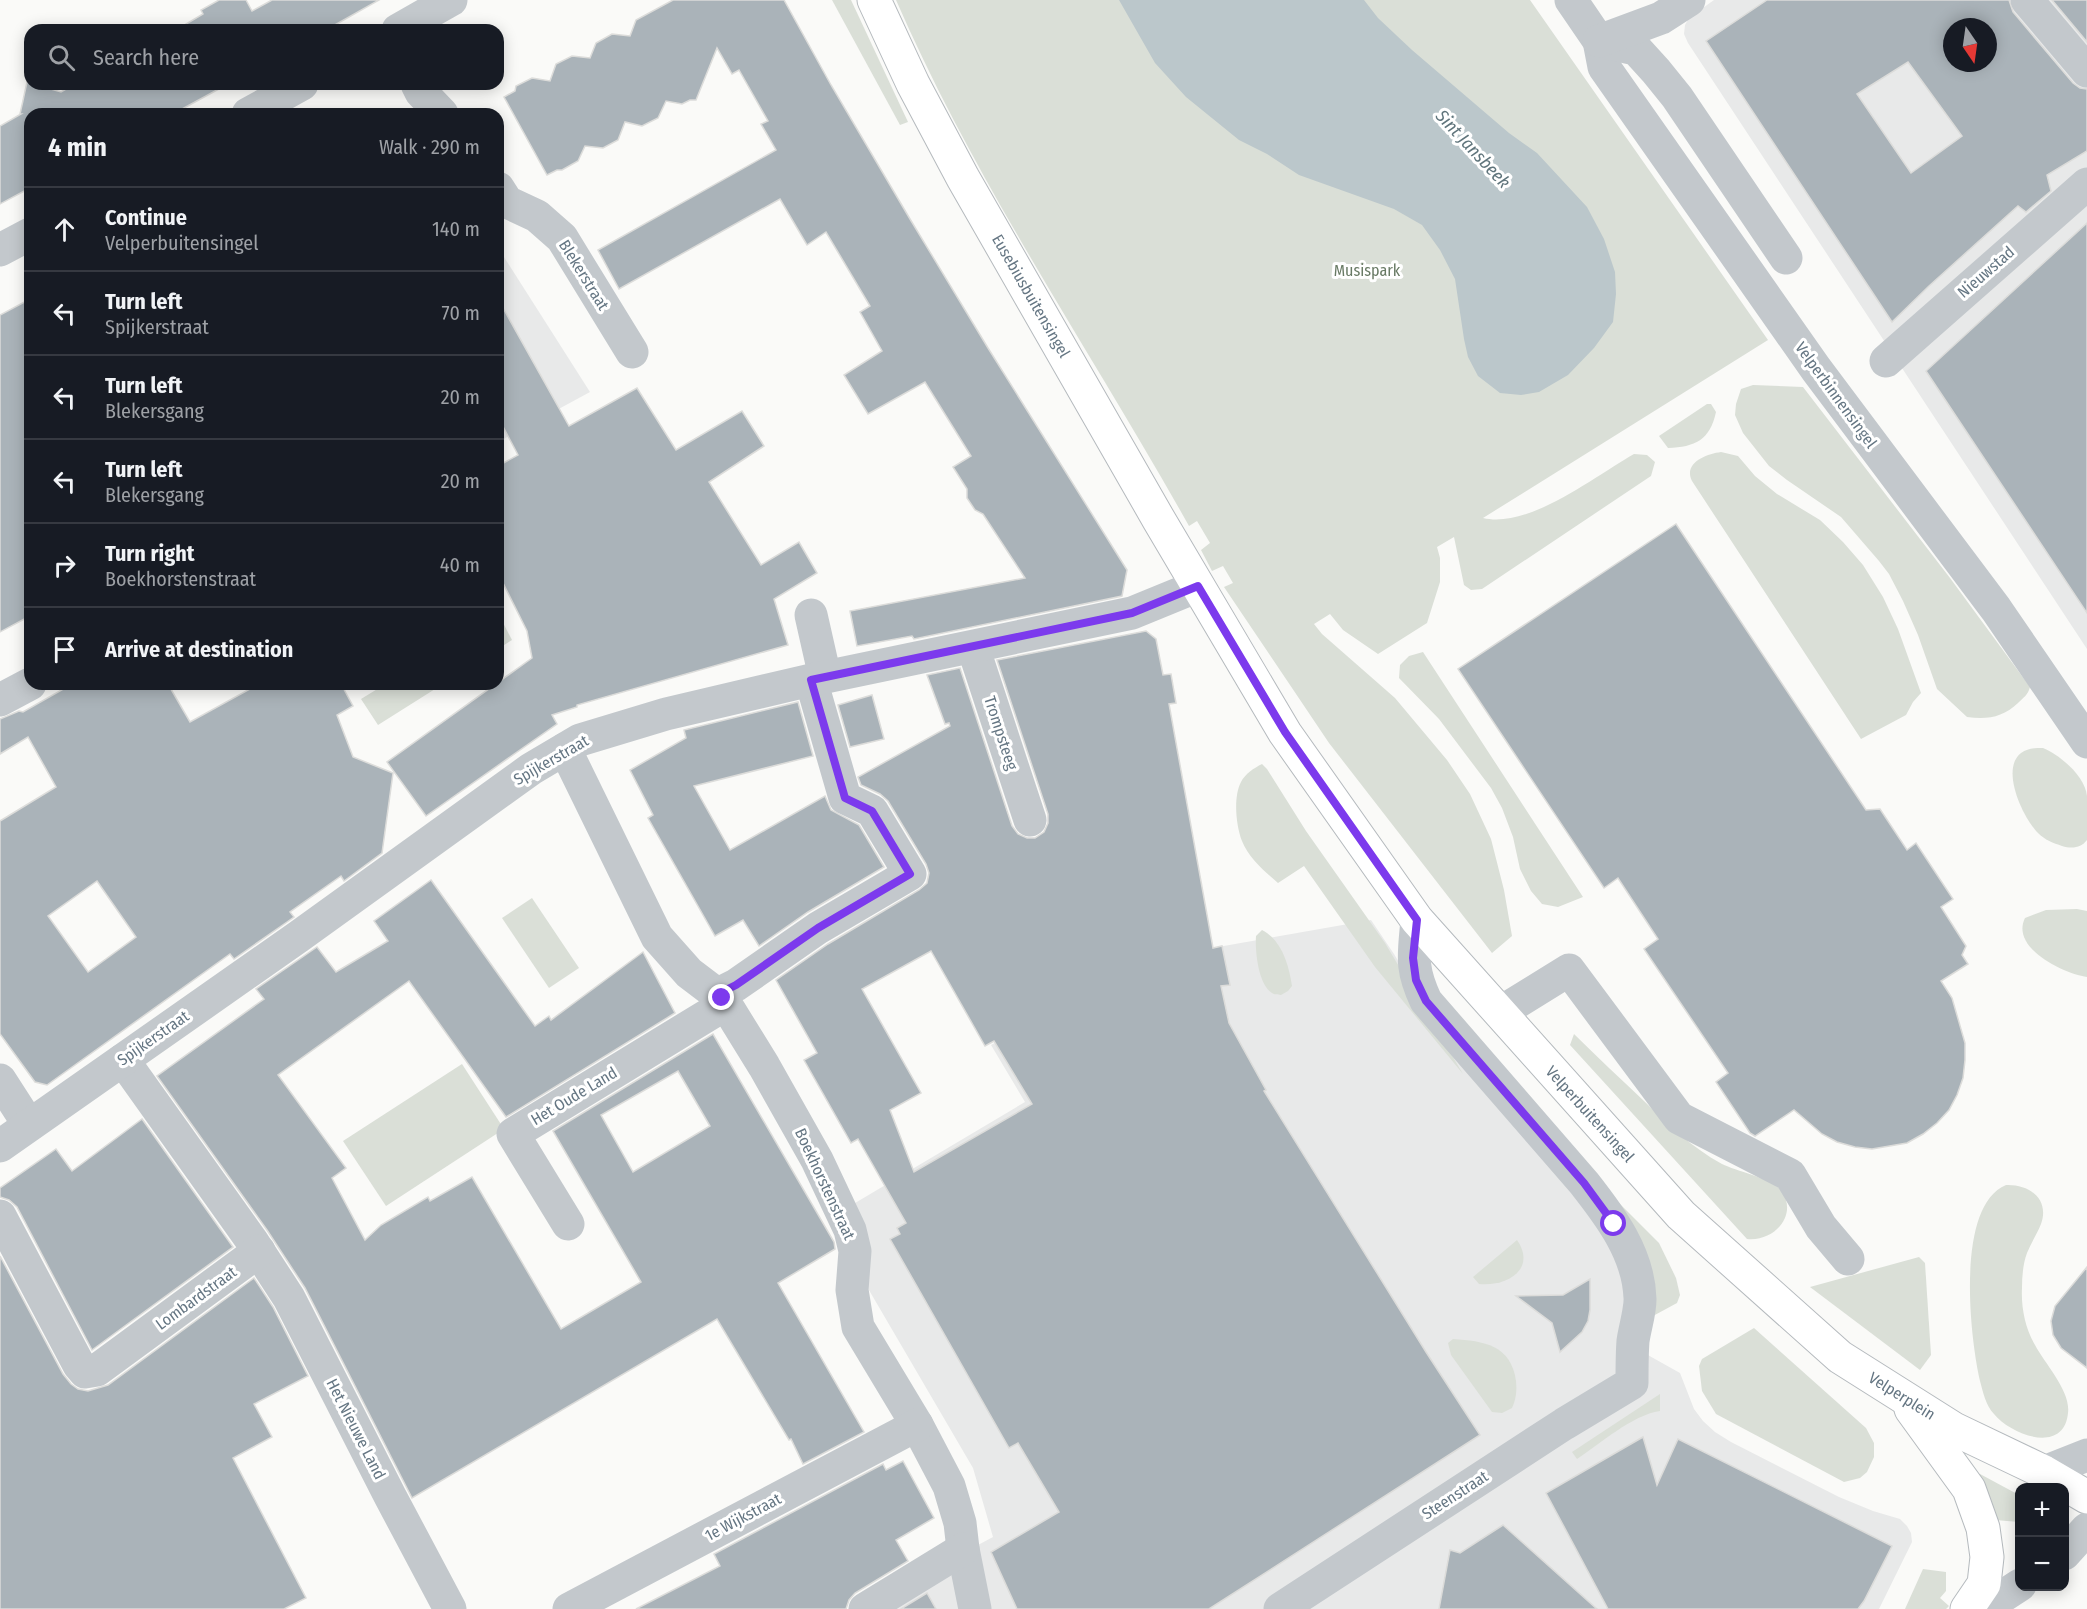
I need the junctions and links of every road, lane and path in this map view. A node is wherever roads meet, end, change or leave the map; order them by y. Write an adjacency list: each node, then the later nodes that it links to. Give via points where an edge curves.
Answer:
1 (451, 0): 6 (street)
2 (874, 0): 20 (main road, Eusebiusbuitensingel, via 963,178)
3 (1571, 0): 7 (street)
4 (1689, 0): 7 (street, via 1661,18)
5 (2027, 0): 8 (street)
6 (409, 24)
7 (1599, 41): 17 (street, via 1636,49 1656,71); 26 (street, Velperbinnensingel, via 1604,67 1816,369 1996,609)
8 (2087, 71)
9 (291, 90): 11 (street)
10 (420, 90): 12 (street)
11 (259, 108)
12 (436, 108)
13 (2087, 184): 19 (street, Nieuwstad)
14 (504, 197): 18 (street, Blekerstraat, via 537,216 562,238)
15 (24, 237): 16 (street)
16 (0, 250)
17 (1786, 258)
18 (632, 352)
19 (1886, 361)
20 (1198, 586): 22 (street, Spijkerstraat, via 1132,613); 29 (main road, Velperbuitensingel, via 1285,732)
21 (811, 615): 23 (street)
22 (973, 647): 23 (street, Spijkerstraat); 28 (street, Trompsteeg)
23 (818, 679): 27 (street, Spijkerstraat, via 666,714 580,740); 30 (street, via 845,798 872,811 910,874 818,928)
24 (24, 687): 25 (street)
25 (0, 700)
26 (2087, 742)
27 (565, 749): 30 (street, Boekhorstenstraat, via 657,937 689,973); 32 (street, Spijkerstraat, via 531,769)
28 (1030, 820)
29 (1417, 920): 31 (main road, Velperbuitensingel); 55 (street, Steenstraat, via 1413,958 1416,980 1426,1001 1584,1183 1626,1244 1640,1300 1632,1383)
30 (722, 999): 37 (street, Het Oude Land, via 513,1134); 42 (street, Boekhorstenstraat, via 817,1160 850,1230 855,1251 852,1290 858,1327)
31 (1501, 1012): 39 (street, via 1569,970 1680,1118 1790,1175 1821,1227); 40 (main road, Velperbuitensingel, via 1681,1215)
32 (123, 1060): 34 (street, Spijkerstraat); 38 (street)
33 (0, 1080): 34 (street)
34 (29, 1125): 35 (street, Spijkerstraat)
35 (0, 1146)
36 (0, 1216): 38 (street, Lombardstraat, via 85,1372 97,1370)
37 (568, 1224)
38 (259, 1251): 51 (street, Het Nieuwe Land, via 289,1298)
39 (1848, 1259)
40 (1776, 1297): 41 (main road, Velperplein, via 1840,1357)
41 (1905, 1400): 44 (main road, Velperplein, via 1954,1429); 56 (main road, via 1969,1489 1983,1528 1987,1557 1984,1584)
42 (917, 1425): 47 (street, Boekhorstenstraat, via 949,1486); 52 (street, 1e Wijkstraat)
43 (2087, 1455): 44 (street)
44 (2044, 1472): 45 (main road, Velperplein)
45 (2087, 1497)
46 (2087, 1529): 48 (street)
47 (963, 1549): 53 (street); 54 (street, Boekhorstenstraat)
48 (2069, 1549)
49 (2015, 1588): 57 (street)
50 (2037, 1591): 58 (street)
51 (450, 1609)
52 (569, 1609)
53 (865, 1609)
54 (975, 1609)
55 (1280, 1609)
56 (1967, 1609)
57 (1983, 1609)
58 (2025, 1609)

